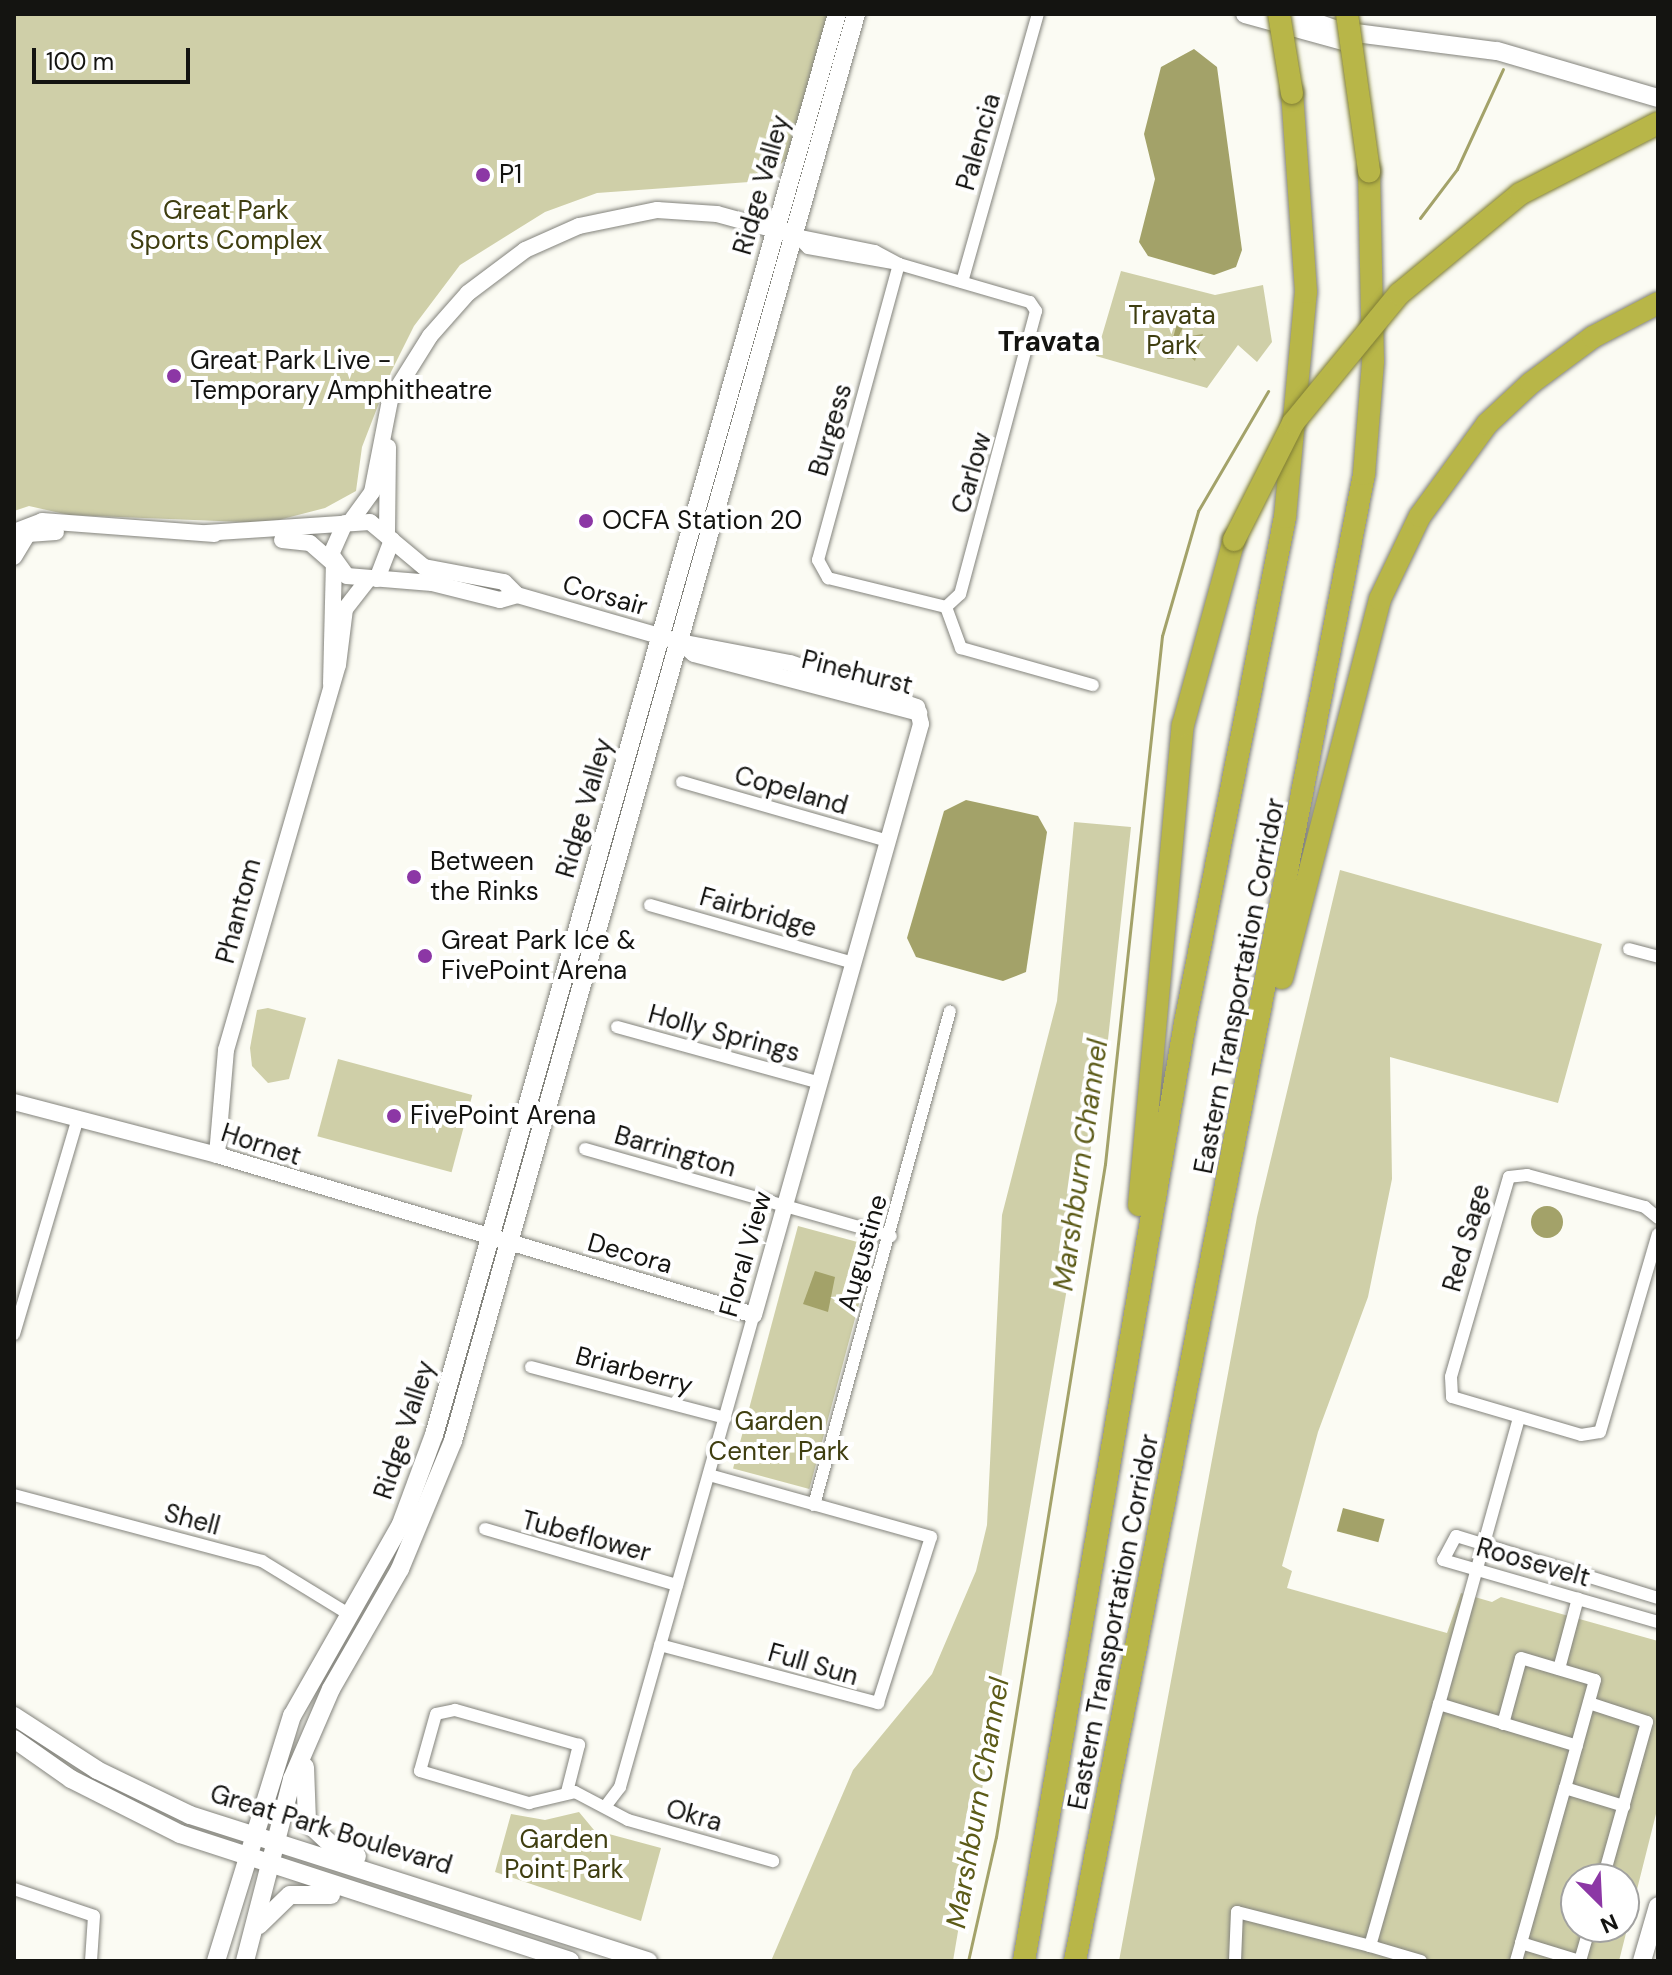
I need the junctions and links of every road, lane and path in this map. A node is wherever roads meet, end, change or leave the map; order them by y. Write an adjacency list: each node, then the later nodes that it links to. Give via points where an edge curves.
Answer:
1 (837, 14): 11 (main road, Ridge Valley)
2 (856, 14): 12 (main road, Ridge Valley)
3 (1038, 14): 14 (street, Palencia)
4 (1245, 14): 8 (main road, via 1306,36)
5 (1279, 14): 53 (highway, Eastern Transportation Corridor, bridge, via 1292,93 1306,292 1294,456)
6 (1291, 14): 8 (main road, via 1340,31)
7 (1347, 14): 40 (highway, Eastern Transportation Corridor, bridge, via 1369,171 1373,361 1364,474)
8 (1409, 40): 9 (main road, via 1497,51)
9 (1658, 98)
10 (1658, 123): 53 (highway, bridge, via 1520,194 1409,284 1302,410 1234,540 1183,725)
11 (776, 230): 12 (street); 16 (street, via 717,214 657,210 554,235 468,293); 27 (main road, Ridge Valley)
12 (795, 235): 13 (street, Carlow, via 808,248); 28 (main road, Ridge Valley)
13 (899, 264): 14 (street, Carlow); 26 (street, Burgess, via 819,568 828,578)
14 (962, 282): 26 (street, Carlow, via 1030,302 1036,323 960,594)
15 (1658, 303): 40 (highway, via 1593,337 1487,424 1398,555 1380,599 1284,972)
16 (400, 385): 17 (street, via 378,439 372,492); 21 (street, via 386,453)
17 (348, 522): 20 (street); 21 (street); 23 (street, Phantom, via 331,544)
18 (113, 528): 19 (street, via 32,521); 20 (street); 22 (street, via 28,534)
19 (14, 532)
20 (206, 533): 23 (street, via 310,543)
21 (390, 536): 24 (street, Phantom); 25 (street, Corsair, via 424,567 504,582)
22 (14, 557)
23 (334, 564): 24 (street, Corsair); 29 (street, Phantom)
24 (372, 579): 25 (street, Corsair, via 500,600); 29 (street, Phantom, via 345,609)
25 (517, 595): 27 (street, Corsair)
26 (946, 607): 30 (street, via 961,648)
27 (661, 637): 28 (street, Corsair); 50 (main road, Ridge Valley)
28 (680, 642): 31 (street, Pinehurst, via 790,663 906,698); 50 (main road, Ridge Valley)
29 (331, 685): 45 (street, Phantom, via 226,1050)
30 (1093, 685)
31 (919, 713): 33 (street, Floral View)
32 (682, 782): 33 (street, Copeland)
33 (888, 841): 37 (street, Floral View)
34 (650, 905): 37 (street, Fairbridge)
35 (1629, 949): 36 (street)
36 (1658, 957)
37 (854, 963): 41 (street, Floral View)
38 (950, 1011): 49 (street, Augustine)
39 (617, 1027): 41 (street, Holly Springs)
40 (1256, 1046): 102 (highway, Eastern Transportation Corridor)
41 (820, 1083): 46 (street, Floral View)
42 (14, 1102): 43 (street, Hornet)
43 (77, 1121): 45 (street, Hornet); 52 (street)
44 (585, 1149): 46 (street, Barrington)
45 (217, 1155): 50 (street, Hornet)
46 (785, 1206): 49 (street, Barrington); 51 (street, Floral View)
47 (1658, 1218): 56 (street, Red Sage, via 1645,1207 1527,1175 1509,1177 1448,1386 1465,1404)
48 (1658, 1234): 56 (street, Red Sage, via 1600,1432 1581,1435)
49 (891, 1236): 61 (street, Augustine)
50 (500, 1241): 51 (street, Decora); 57 (main road, Ridge Valley); 58 (main road, Ridge Valley)
51 (754, 1315): 55 (street, Floral View)
52 (14, 1334)
53 (1124, 1361): 101 (highway, Eastern Transportation Corridor)
54 (531, 1367): 55 (street, Briarberry)
55 (725, 1418): 59 (street, Floral View)
56 (1519, 1418): 63 (street)
57 (434, 1435): 58 (street); 68 (main road, Ridge Valley, via 401,1524)
58 (453, 1441): 76 (main road, Ridge Valley, via 400,1569)
59 (709, 1475): 61 (street); 65 (street, Floral View)
60 (14, 1495): 68 (street, Shell, via 262,1561)
61 (814, 1505): 70 (street, Full Sun, via 930,1535 882,1701 870,1704)
62 (485, 1529): 65 (street, Tubeflower)
63 (1485, 1544): 64 (street); 64 (street, Roosevelt, via 1456,1536 1443,1560); 67 (street, Roosevelt)
64 (1478, 1569): 66 (street, Roosevelt); 73 (street)
65 (677, 1585): 70 (street, Floral View)
66 (1578, 1598): 69 (street, Roosevelt); 71 (street)
67 (1658, 1598)
68 (347, 1613): 83 (main road, Ridge Valley, via 292,1716)
69 (1658, 1622)
70 (660, 1645): 81 (street, Floral View, via 620,1787)
71 (1559, 1669): 72 (street, via 1595,1680); 75 (street, via 1521,1658)
72 (1589, 1703): 78 (street); 82 (street, via 1647,1722)
73 (1439, 1704): 75 (street); 94 (street)
74 (14, 1716): 83 (main road, Great Park Boulevard, via 133,1789)
75 (1503, 1724): 78 (street)
76 (313, 1728): 84 (main road, Ridge Valley); 90 (main road, via 302,1793 311,1830 333,1846)
77 (14, 1739): 85 (main road, Great Park Boulevard, via 109,1800)
78 (1577, 1746): 79 (street)
79 (1565, 1788): 82 (street); 93 (street)
80 (567, 1792): 80 (street, via 529,1803 420,1771 436,1714 455,1710 579,1745); 81 (street, Okra)
81 (608, 1803): 86 (street, Okra, via 628,1820)
82 (1624, 1806): 87 (street)
83 (251, 1837): 84 (main road, Great Park Boulevard); 85 (main road, Ridge Valley)
84 (274, 1843): 88 (main road, Ridge Valley); 90 (main road, Great Park Boulevard)
85 (245, 1858): 88 (main road, Great Park Boulevard); 97 (main road, Ridge Valley)
86 (773, 1861)
87 (1608, 1863)
88 (267, 1867): 92 (main road, Great Park Boulevard); 98 (main road, Ridge Valley)
89 (14, 1889): 96 (street, via 94,1916)
90 (464, 1897): 100 (main road, Great Park Boulevard)
91 (1658, 1906): 95 (main road)
92 (489, 1932): 98 (main road, via 303,1892 266,1911); 99 (main road, Great Park Boulevard)
93 (1521, 1943): 105 (street); 106 (street)
94 (1370, 1946): 103 (street, via 1237,1912); 104 (street)
95 (1641, 1960)
96 (91, 1961)
97 (216, 1961)
98 (245, 1961)
99 (570, 1961)
100 (648, 1961)
101 (1024, 1961)
102 (1075, 1961)
103 (1235, 1961)
104 (1421, 1961)
105 (1516, 1961)
106 (1580, 1961)

